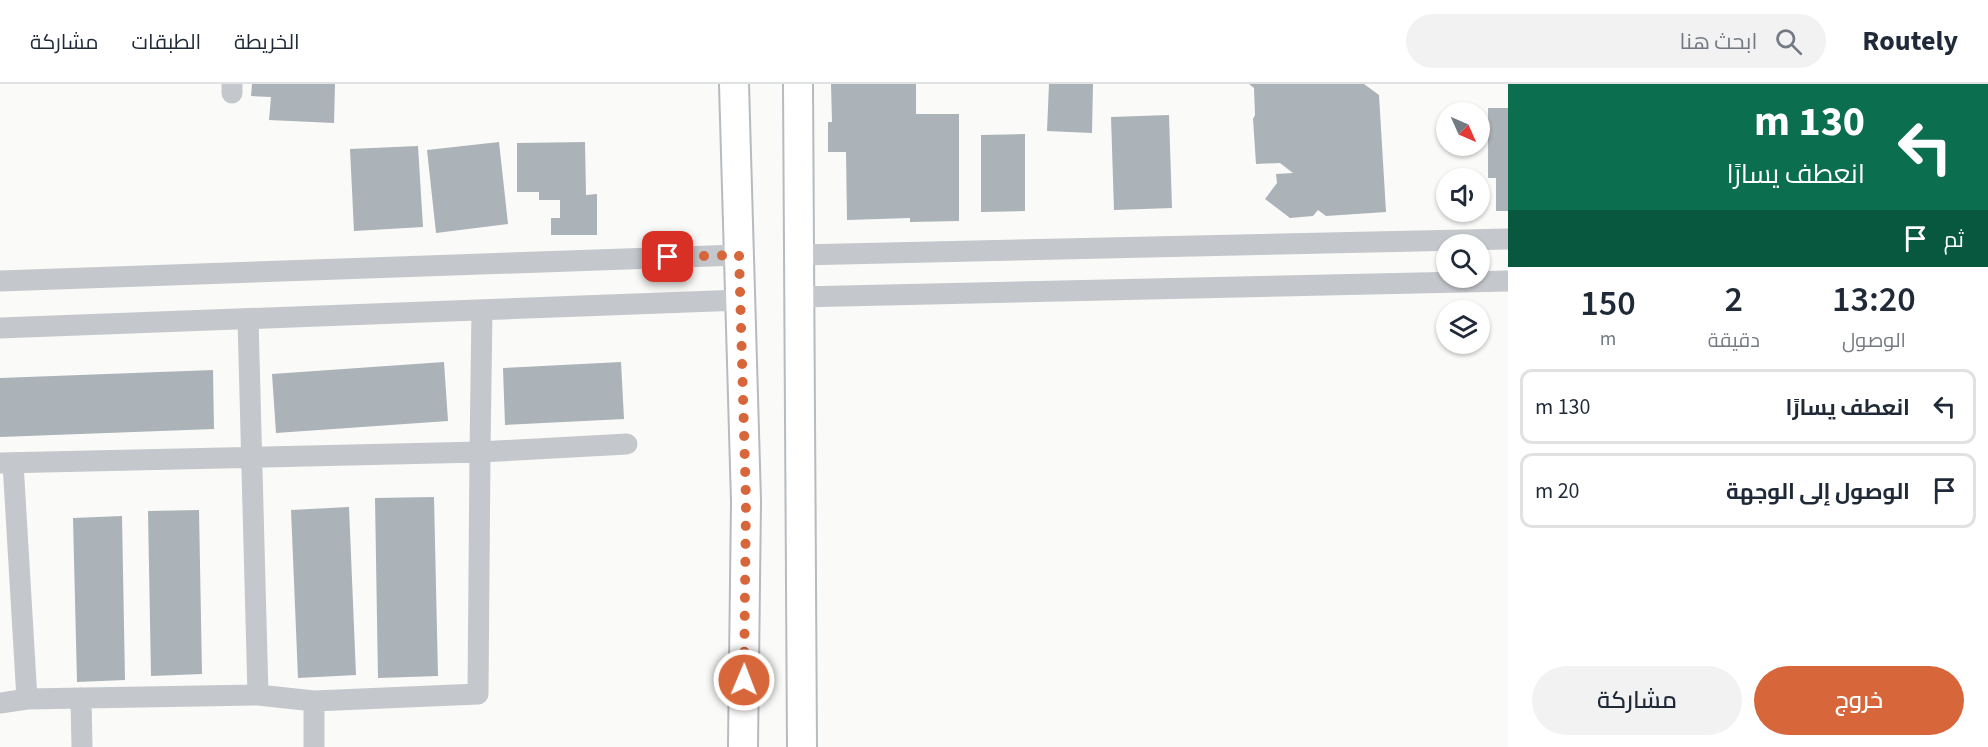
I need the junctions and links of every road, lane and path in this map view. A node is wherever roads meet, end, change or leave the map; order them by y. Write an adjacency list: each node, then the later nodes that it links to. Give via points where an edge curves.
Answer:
1 (735, 84): 4 (street)
2 (798, 84): 5 (street)
3 (1508, 238): 5 (street)
4 (739, 255): 6 (street); 9 (street)
5 (799, 255): 8 (street)
6 (0, 281)
7 (1508, 281): 8 (street)
8 (799, 297): 25 (street)
9 (741, 300): 10 (street); 24 (street, via 746,501)
10 (482, 310): 11 (street); 14 (street)
11 (248, 319): 12 (street); 15 (street)
12 (0, 328)
13 (627, 444): 14 (street)
14 (480, 452): 15 (street); 20 (street, via 478,694)
15 (251, 457): 16 (street); 17 (street)
16 (7, 463): 19 (street)
17 (258, 695): 18 (street); 20 (street)
18 (81, 698): 19 (street); 22 (street)
19 (27, 699): 21 (street)
20 (314, 701): 23 (street)
21 (0, 703)
22 (82, 747)
23 (314, 747)
24 (744, 747)
25 (802, 747)

